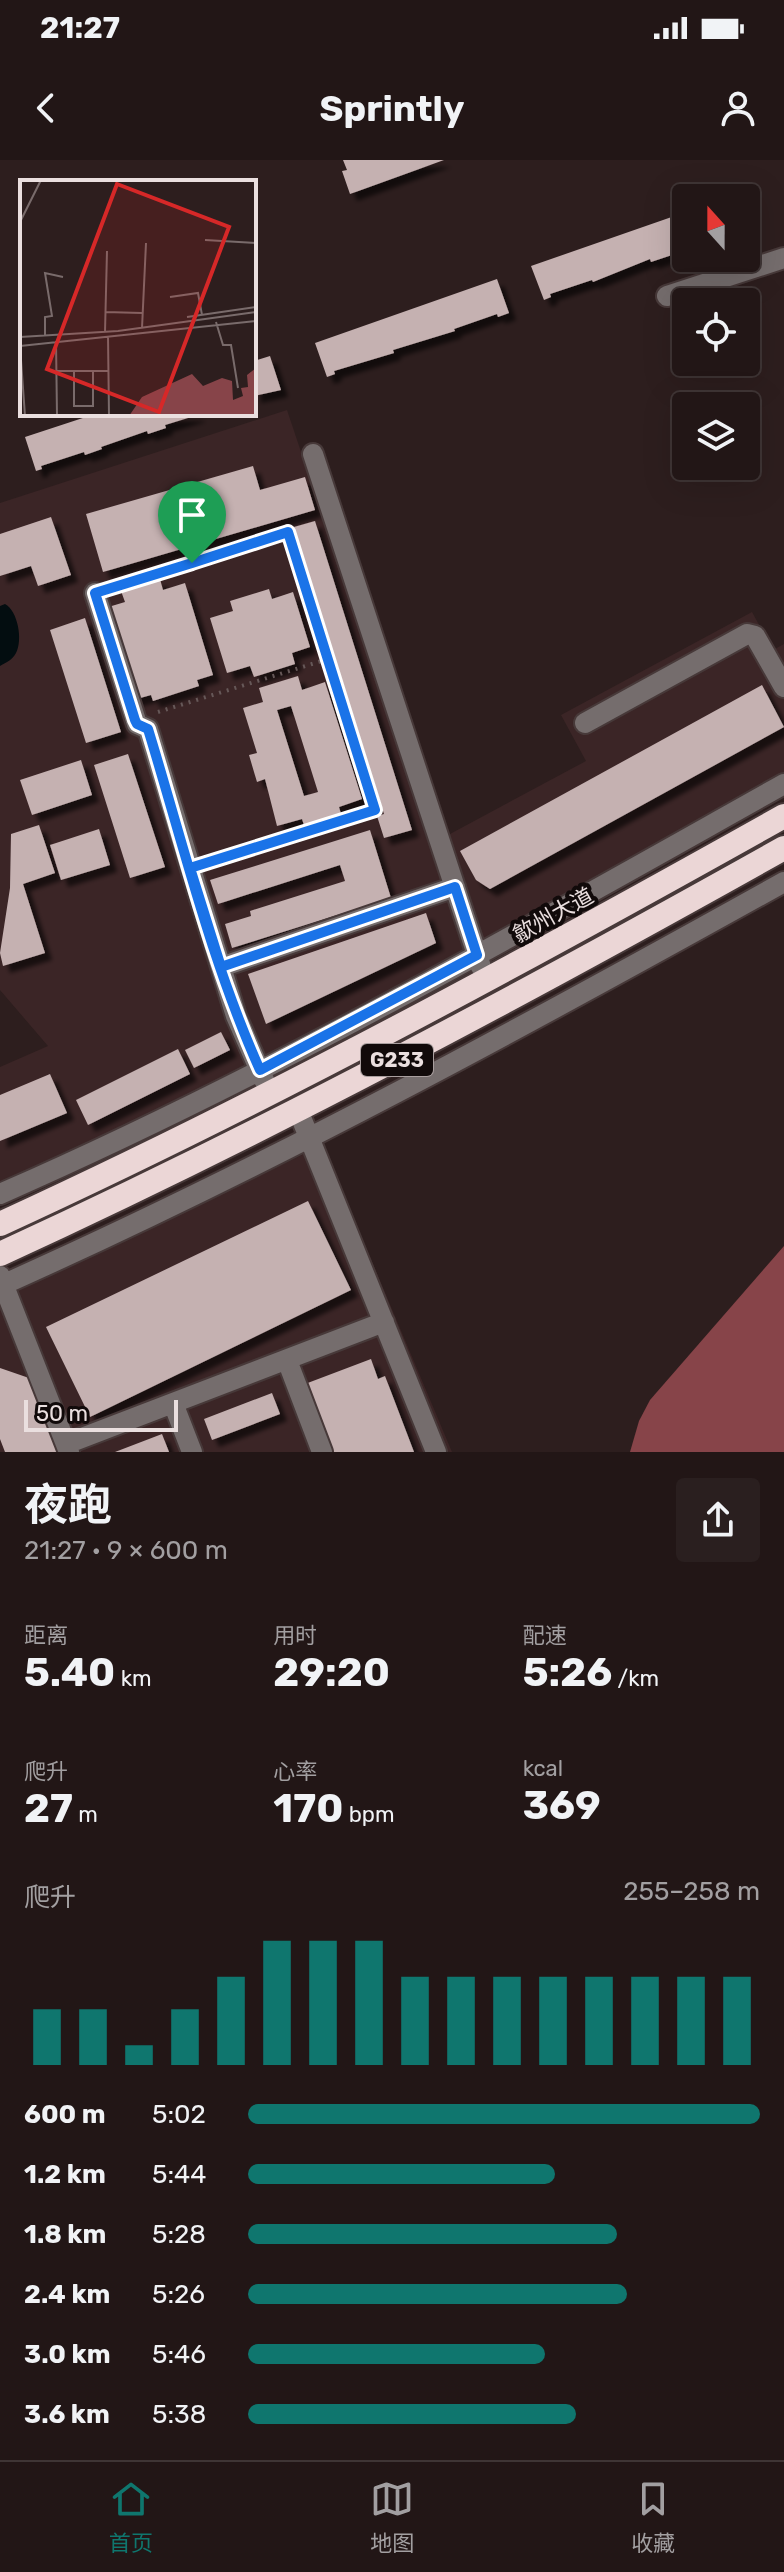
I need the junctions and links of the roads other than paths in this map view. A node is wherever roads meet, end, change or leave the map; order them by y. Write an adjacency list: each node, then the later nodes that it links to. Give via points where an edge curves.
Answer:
1 (784, 258): 2 (street)
2 (667, 296)
3 (313, 454): 11 (street)
4 (95, 593): 13 (street, via 135,720 148,729)
5 (784, 687): 6 (street, via 755,636 747,634)
6 (585, 723)
7 (784, 784): 12 (street)
8 (784, 816): 14 (highway, 歙州大道 / G233)
9 (784, 848): 17 (highway, G233)
10 (784, 882): 18 (street)
11 (455, 887): 12 (street); 13 (street)
12 (477, 955): 14 (street); 15 (street)
13 (221, 967): 15 (street)
14 (486, 982): 16 (highway, 歙州大道 / G233)
15 (260, 1070): 16 (street); 19 (street)
16 (270, 1094): 20 (highway, 歙州大道 / G233)
17 (298, 1110): 18 (street); 21 (highway, G233)
18 (309, 1138): 22 (street); 23 (street)
19 (0, 1194)
20 (0, 1224)
21 (0, 1254)
22 (1, 1282): 26 (street)
23 (384, 1322): 24 (street); 29 (street)
24 (287, 1360): 25 (street); 28 (street)
25 (173, 1403): 26 (street); 27 (street)
26 (68, 1448)
27 (192, 1452)
28 (322, 1452)
29 (436, 1452)

